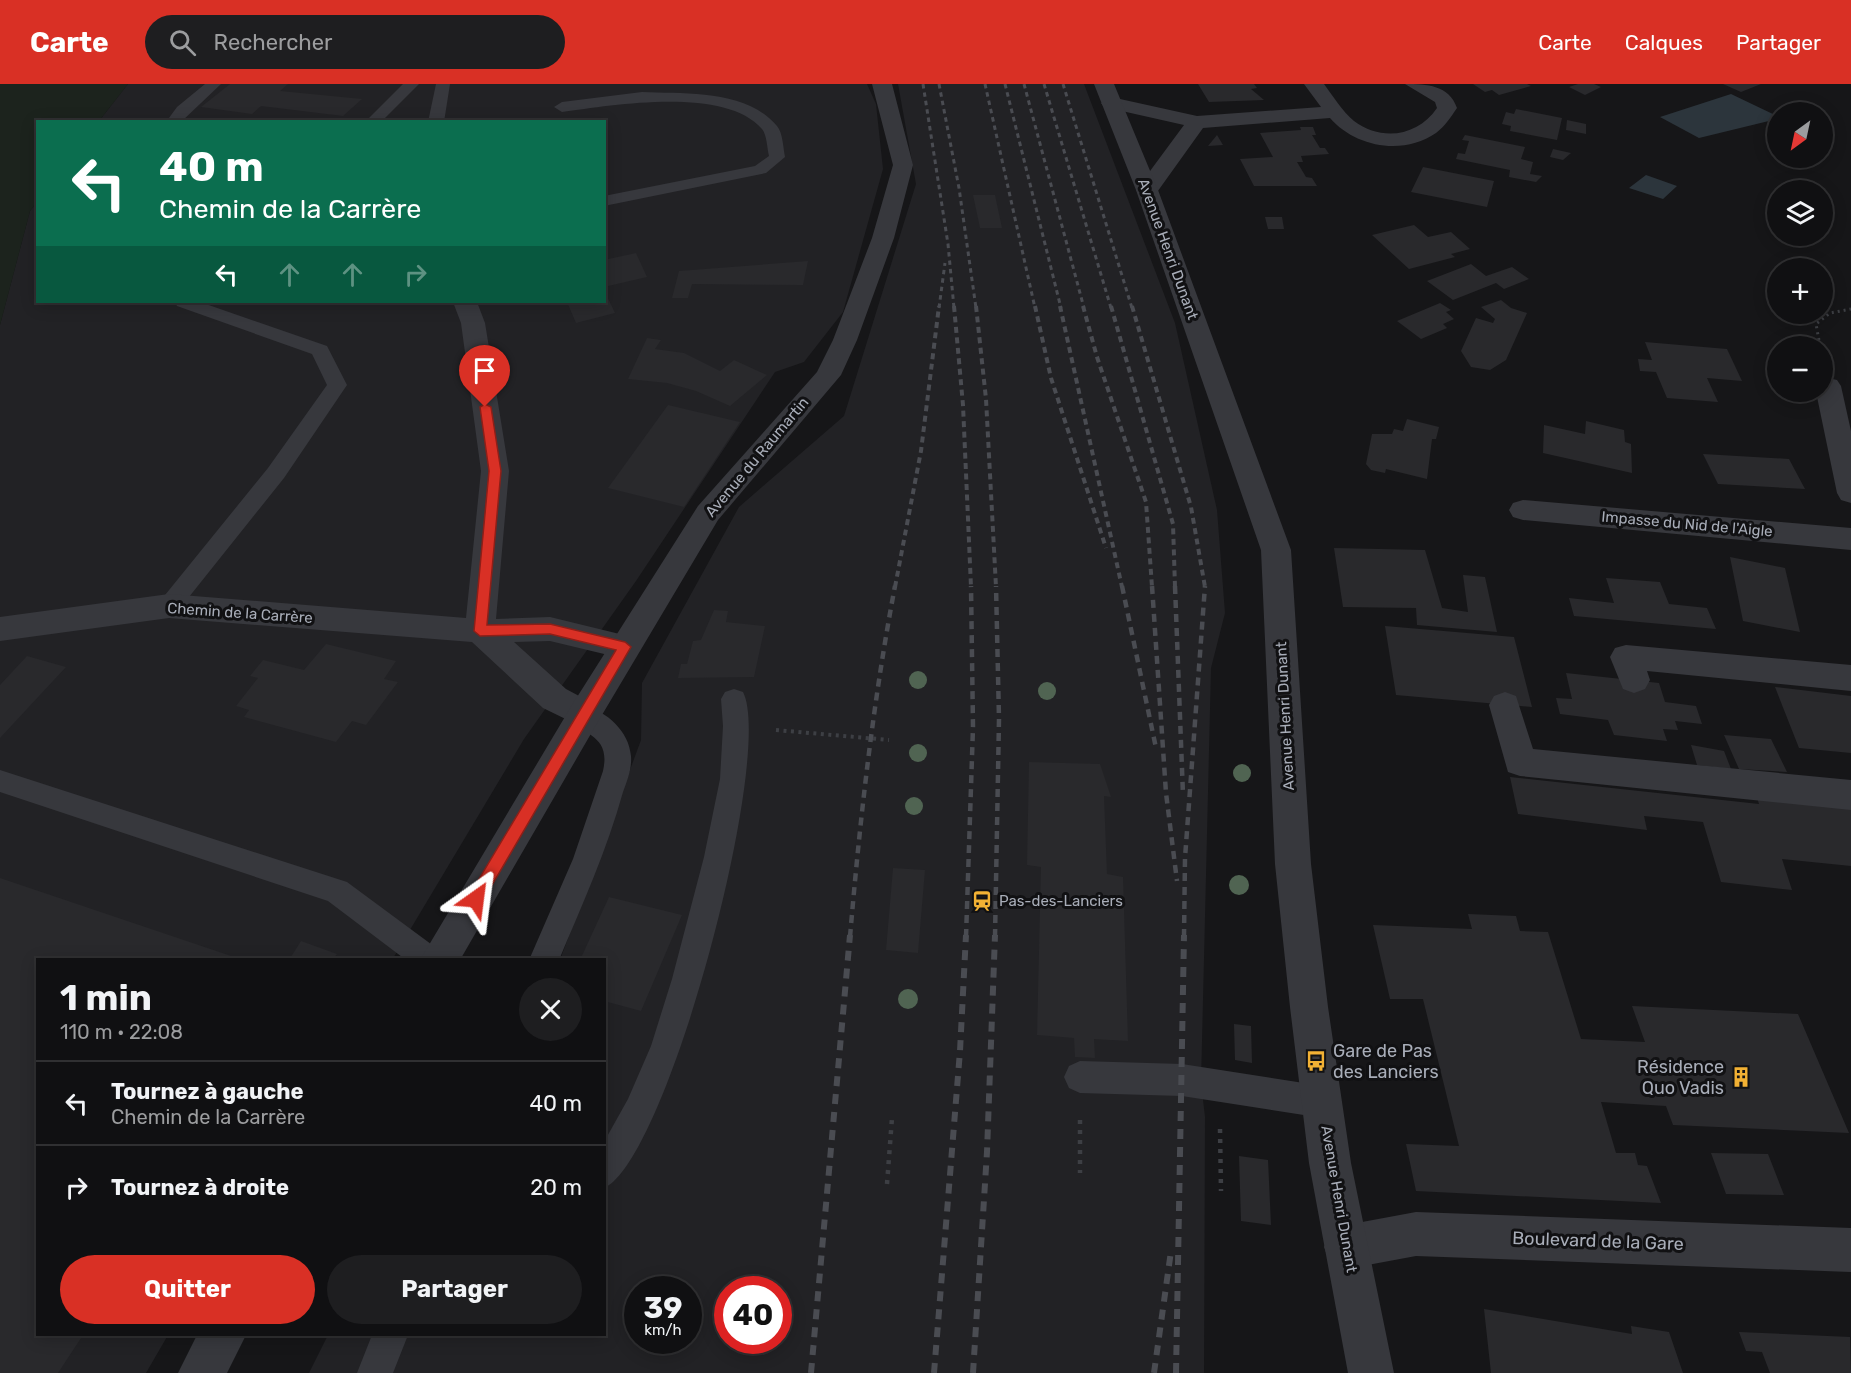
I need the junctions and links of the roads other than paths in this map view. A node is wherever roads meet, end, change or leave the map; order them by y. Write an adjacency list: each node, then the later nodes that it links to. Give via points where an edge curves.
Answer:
1 (214, 84): 10 (lane)
2 (412, 84): 11 (lane)
3 (443, 84): 12 (lane)
4 (882, 84): 25 (street, Avenue du Raumartin, via 903,165 883,238 845,340 828,375 708,513)
5 (1314, 84): 9 (street)
6 (1416, 84): 9 (street, via 1444,99 1447,108 1434,126 1412,138 1375,138 1358,132)
7 (1107, 93): 13 (street); 14 (street, Avenue Henri Dunant)
8 (562, 107): 15 (lane, via 642,97 701,99 747,109 771,129 777,157 760,170)
9 (1335, 112): 13 (street)
10 (174, 120)
11 (374, 120)
12 (436, 120)
13 (1197, 122): 14 (street)
14 (1147, 190): 37 (street, Avenue Henri Dunant, via 1276,550 1293,864)
15 (606, 201)
16 (187, 303): 22 (lane, via 320,350 338,385 276,473)
17 (465, 303): 24 (street, via 473,323 495,471)
18 (1831, 402): 19 (street)
19 (1851, 493)
20 (1523, 510): 21 (street, Impasse du Nid de l'Aigle)
21 (1851, 538)
22 (169, 606): 23 (street, Chemin de la Carrère); 24 (street, Chemin de la Carrère)
23 (0, 629)
24 (480, 631): 25 (street, Chemin de la Carrère, via 550,629); 30 (street, via 549,696)
25 (625, 647): 30 (street, Avenue du Raumartin)
26 (1851, 678): 27 (street, via 1626,657)
27 (1634, 680)
28 (1505, 705): 32 (street, via 1520,762)
29 (736, 713): 38 (lane, via 737,764 730,810 682,999 659,1070 628,1137)
30 (584, 715): 34 (street, Avenue du Raumartin); 35 (lane, via 600,724 614,741 618,757 598,832)
31 (0, 781): 33 (lane, via 337,891)
32 (1851, 795)
33 (426, 958)
34 (440, 958)
35 (545, 958)
36 (1080, 1077): 37 (lane, via 1182,1080)
37 (1323, 1102): 39 (street, Avenue Henri Dunant)
38 (606, 1169)
39 (1346, 1246): 40 (street, Boulevard de la Gare, via 1416,1234); 45 (street, Avenue Henri Dunant)
40 (1851, 1250)
41 (222, 1336): 43 (street)
42 (390, 1336): 44 (lane)
43 (201, 1373)
44 (375, 1373)
45 (1371, 1373)

